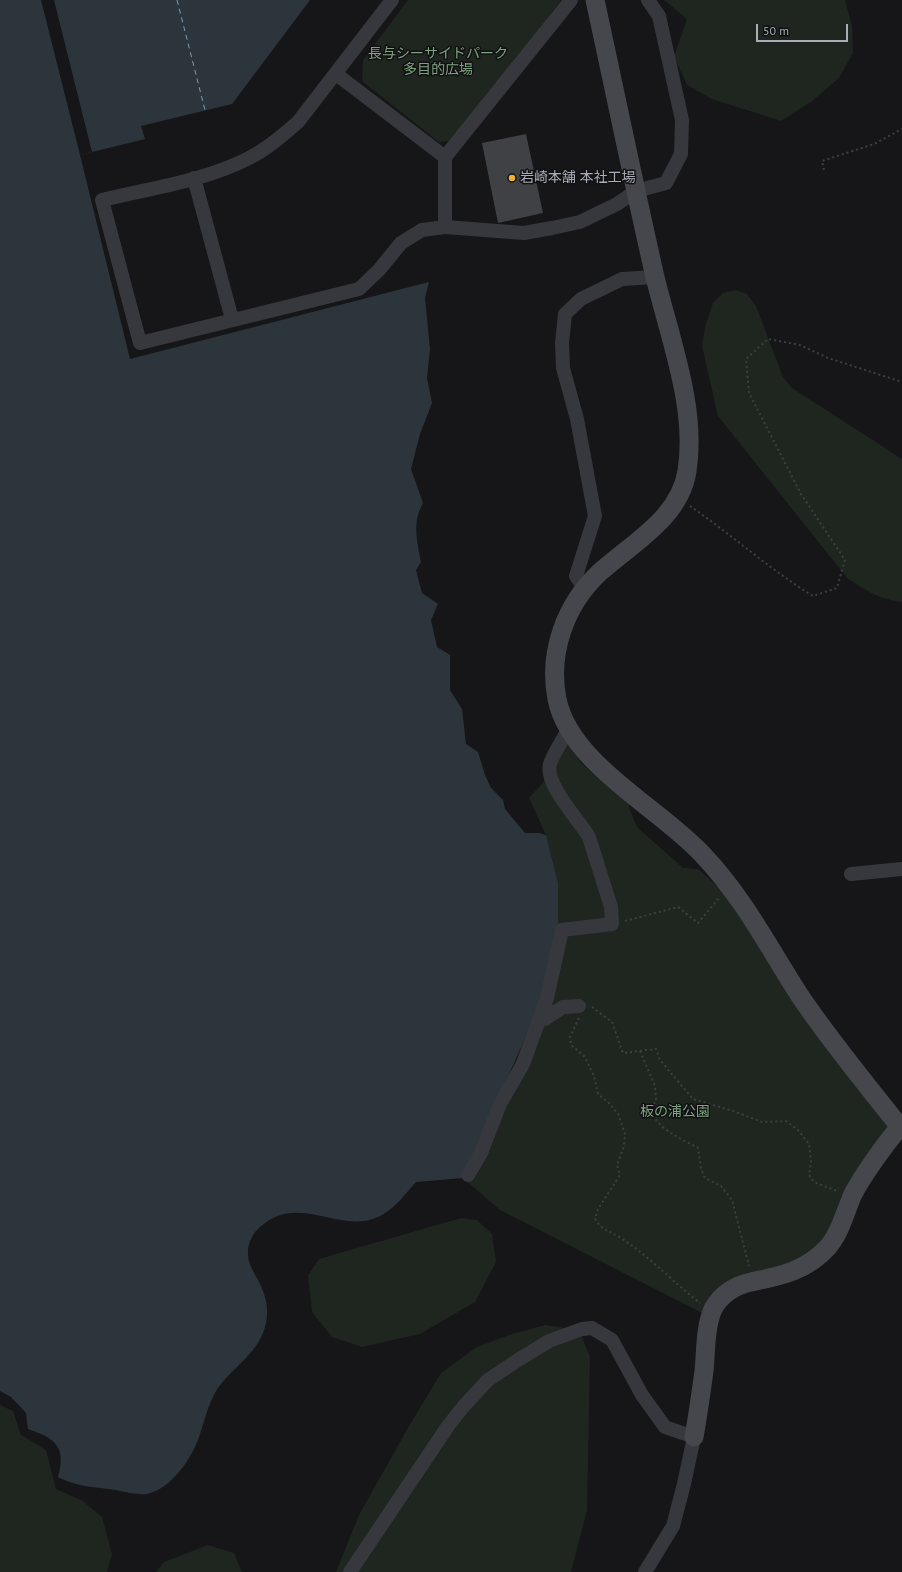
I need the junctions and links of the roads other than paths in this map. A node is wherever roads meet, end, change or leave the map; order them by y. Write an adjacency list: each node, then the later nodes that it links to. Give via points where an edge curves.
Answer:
1 (392, 0): 5 (street)
2 (571, 0): 6 (street)
3 (595, 0): 8 (street)
4 (648, 0): 8 (street, via 659,16 682,120 681,154 666,183)
5 (336, 74): 6 (street); 7 (street, via 298,122 280,138 250,158)
6 (445, 157): 9 (street)
7 (194, 178): 11 (street); 11 (street, via 102,200 140,342)
8 (636, 191): 9 (street, via 617,204 580,222 531,232); 10 (street)
9 (445, 227): 11 (street, via 422,230 401,243 359,289)
10 (656, 277): 12 (street, via 690,422 684,487 658,524 597,575); 12 (street, via 622,279 582,299 565,314 563,368 577,419 595,516 576,576)
11 (232, 319)
12 (585, 589): 13 (street, via 560,632 556,654 554,678 558,701)
13 (569, 728): 16 (street, via 549,766 551,779 566,807 589,837 612,906 612,924 562,930); 18 (street, via 590,758 681,832 704,855 750,915 827,1035)
14 (902, 869): 15 (street)
15 (852, 874)
16 (546, 998): 17 (street, via 545,1019 563,1007); 19 (street, via 523,1064 500,1104 481,1153)
17 (579, 1006)
18 (901, 1126): 20 (street, via 854,1192 835,1238 827,1248 797,1271 741,1284 722,1296 713,1309 708,1327)
19 (468, 1175)
20 (694, 1437): 21 (street, via 665,1426 642,1395 612,1340 592,1328 549,1341 488,1380 463,1407); 22 (street, via 673,1526)
21 (350, 1572)
22 (645, 1572)

